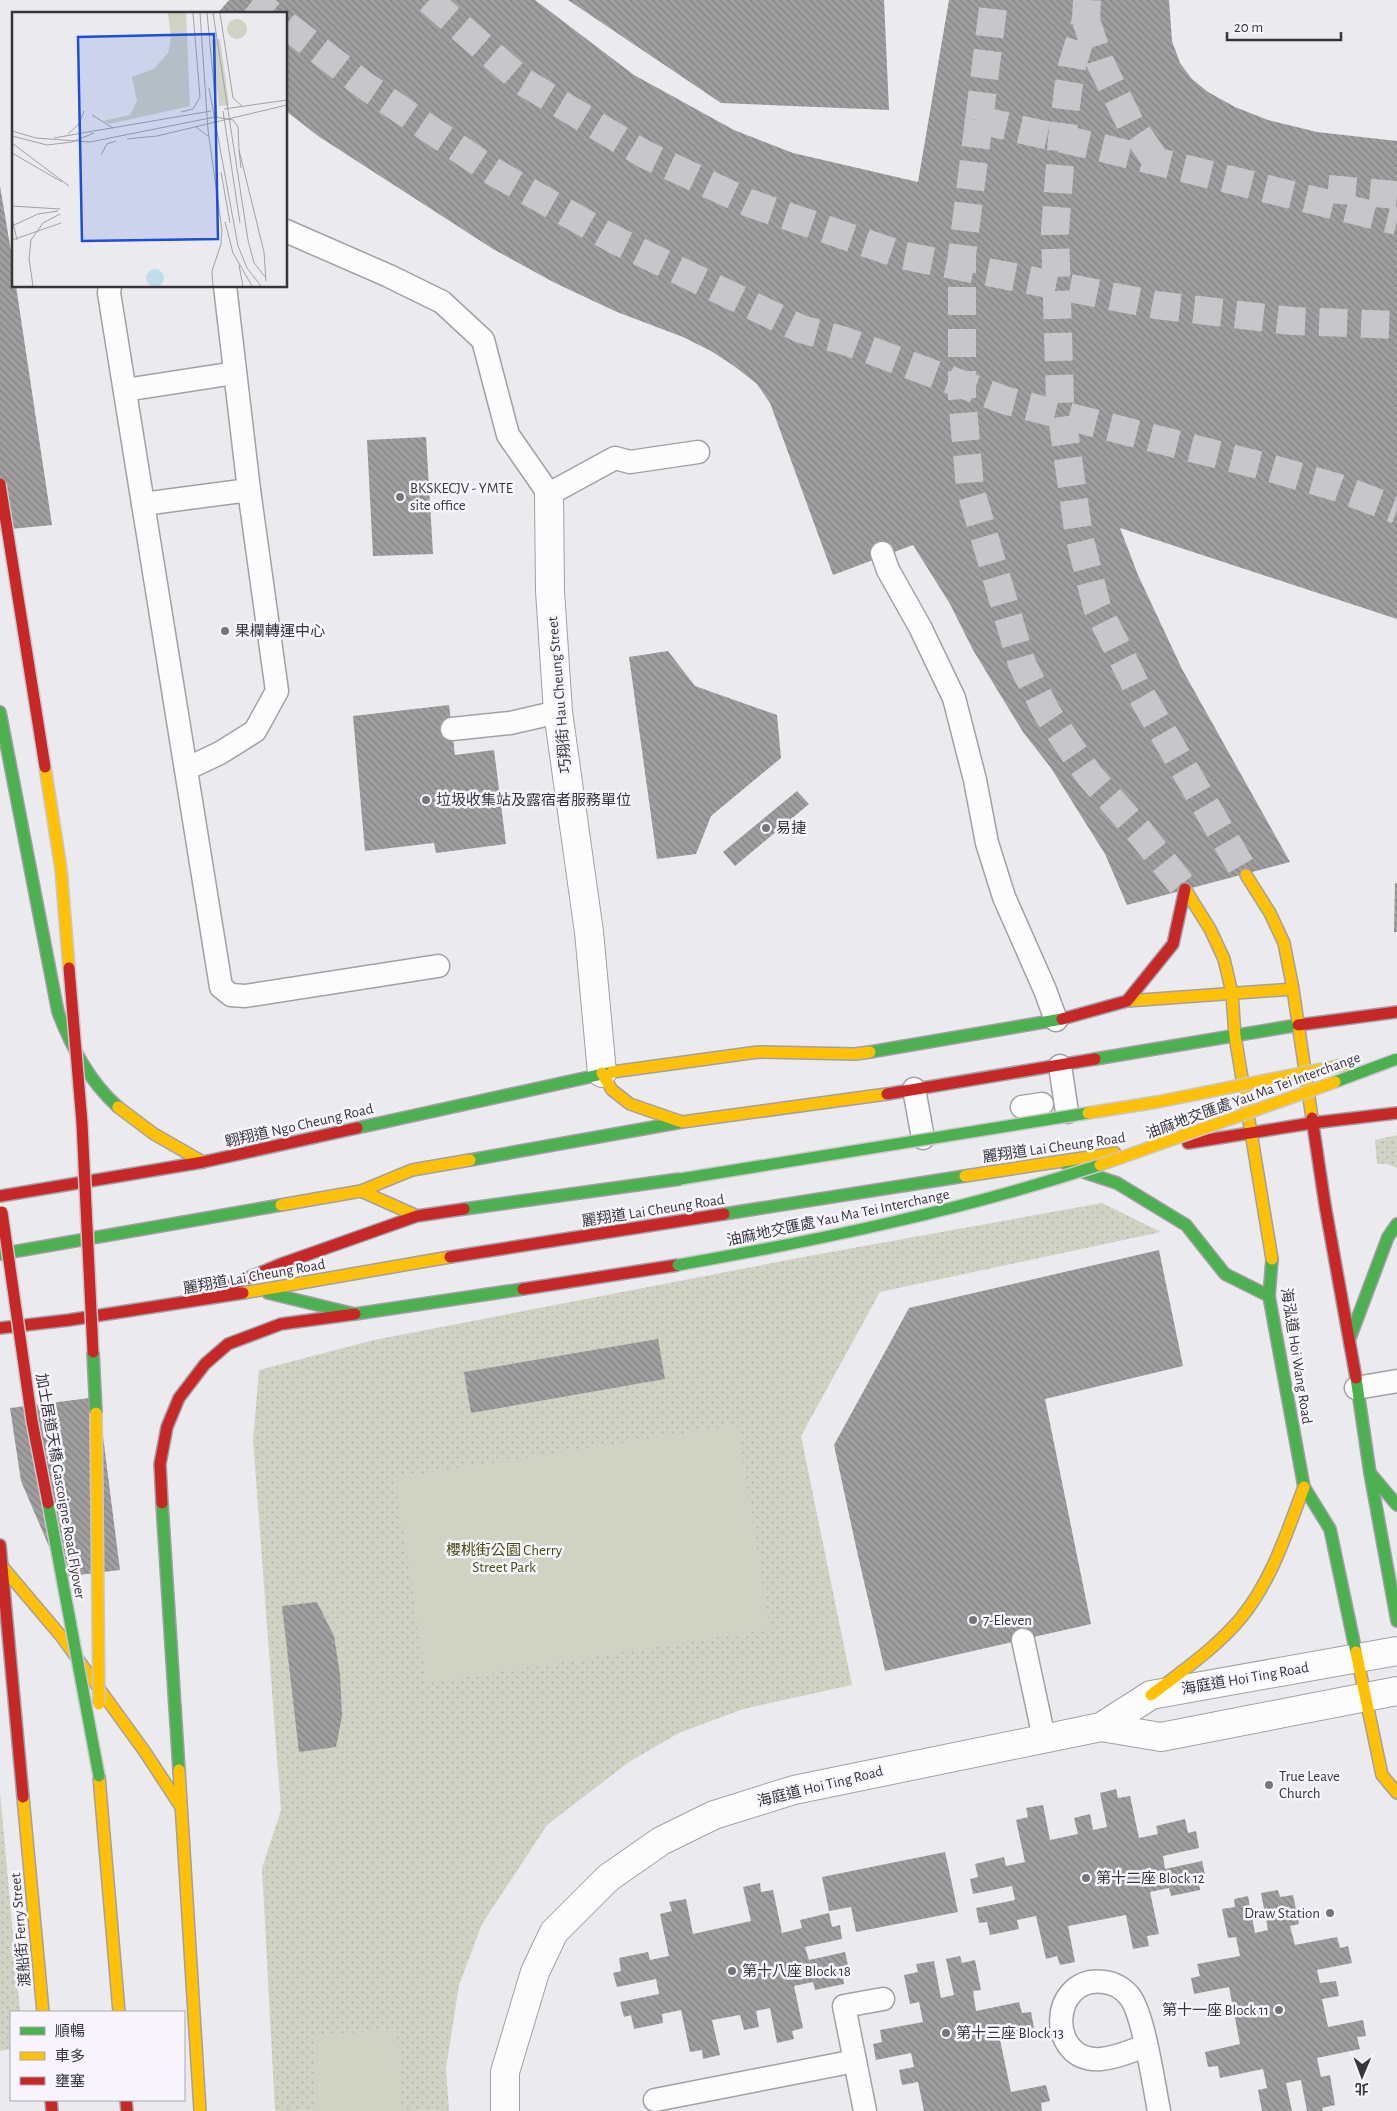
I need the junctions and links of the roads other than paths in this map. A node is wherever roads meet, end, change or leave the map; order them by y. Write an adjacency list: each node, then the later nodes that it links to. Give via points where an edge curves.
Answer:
1 (288, 232): 9 (lane, via 442,302 484,340 508,435)
2 (110, 288): 5 (lane)
3 (225, 288): 4 (lane)
4 (235, 373): 5 (lane); 8 (lane)
5 (125, 390): 10 (lane)
6 (698, 452): 9 (lane, via 630,462 615,458)
7 (0, 484): 66 (main road, bridge, via 61,869 82,1123 96,1413)
8 (249, 490): 10 (lane); 15 (lane, via 277,691 255,732)
9 (549, 494): 13 (street, 巧翔街 Hau Cheung Street, via 550,591)
10 (143, 504): 15 (lane)
11 (882, 553): 22 (lane, via 954,698 987,843 1004,897)
12 (0, 712): 36 (main road, via 49,971 70,1044 85,1071 112,1102 166,1142)
13 (558, 712): 14 (lane, via 510,723); 28 (street, 巧翔街 Hau Cheung Street, via 593,961)
14 (452, 729)
15 (186, 769): 17 (lane, via 221,987 231,995 245,996)
16 (1246, 875): 18 (main road, via 1284,943)
17 (438, 966)
18 (1293, 989): 19 (main road); 23 (main road)
19 (1232, 993): 20 (main road); 20 (main road, 海泓道 Hoi Wang Road, via 1224,959 1185,889 1173,944); 24 (main road, 海泓道 Hoi Wang Road)
20 (1127, 1001): 22 (main road)
21 (1397, 1012): 23 (main road)
22 (1056, 1020): 28 (main road, via 855,1054 758,1052)
23 (1298, 1024): 24 (main road); 33 (main road)
24 (1235, 1036): 27 (main road); 34 (main road, 海泓道 Hoi Wang Road)
25 (1397, 1053): 41 (main road, bridge, via 1157,1102 680,1179)
26 (1397, 1059): 47 (main road, 油麻地交匯處 Yau Ma Tei Interchange, bridge, via 1096,1166 978,1202 880,1227 678,1265)
27 (1060, 1066): 29 (main road); 30 (lane)
28 (602, 1073): 32 (main road, via 612,1090 630,1104); 36 (main road, 翺翔道 Ngo Cheung Road)
29 (914, 1089): 32 (main road); 35 (lane)
30 (1068, 1112)
31 (1397, 1113): 33 (main road, 麗翔道 Lai Cheung Road)
32 (682, 1122): 38 (main road, via 412,1170)
33 (1312, 1123): 34 (main road, 麗翔道 Lai Cheung Road); 49 (main road)
34 (1250, 1133): 37 (main road, 麗翔道 Lai Cheung Road); 45 (main road, 海泓道 Hoi Wang Road, via 1272,1261)
35 (923, 1138)
36 (203, 1162): 39 (main road, 翺翔道 Ngo Cheung Road)
37 (1053, 1162): 44 (main road, 麗翔道 Lai Cheung Road, via 425,1261); 45 (main road, via 1117,1183 1171,1215 1186,1225 1225,1274)
38 (361, 1192): 41 (main road); 43 (main road)
39 (0, 1196)
40 (0, 1200): 66 (main road, 加士居道天橋 Gascoigne Road Flyover, bridge, via 32,1421)
41 (417, 1216): 46 (main road, via 281,1264)
42 (1397, 1224): 49 (main road, via 1388,1237)
43 (0, 1254)
44 (261, 1291): 46 (main road, 麗翔道 Lai Cheung Road); 47 (main road)
45 (1269, 1296): 53 (main road, 海泓道 Hoi Wang Road)
46 (188, 1303): 48 (main road, 麗翔道 Lai Cheung Road)
47 (355, 1314): 68 (main road, 油麻地交匯處 Yau Ma Tei Interchange, via 281,1324 228,1344 205,1364 179,1398 167,1427 160,1464)
48 (0, 1328)
49 (1350, 1338): 51 (main road)
50 (1397, 1381): 51 (lane)
51 (1356, 1388): 52 (main road)
52 (1370, 1473): 54 (main road); 57 (main road)
53 (1304, 1487): 60 (main road, 海泓道 Hoi Wang Road, via 1330,1528); 62 (main road, via 1274,1563 1241,1619)
54 (1397, 1505)
55 (0, 1545): 56 (main road, 渡船街 Ferry Street)
56 (1, 1565): 68 (main road, via 61,1636); 70 (main road, 渡船街 Ferry Street)
57 (1397, 1621)
58 (1023, 1640): 65 (lane)
59 (1397, 1651): 60 (street, 海庭道 Hoi Ting Road)
60 (1356, 1658): 62 (street, 海庭道 Hoi Ting Road); 63 (main road, 海泓道 Hoi Wang Road)
61 (1397, 1690): 63 (street, 海庭道 Hoi Ting Road)
62 (1151, 1696): 64 (street, 海庭道 Hoi Ting Road)
63 (1365, 1698): 64 (street, 海庭道 Hoi Ting Road, via 1160,1737); 67 (main road, 海泓道 Hoi Wang Road, via 1382,1776)
64 (1101, 1727): 65 (street, 海庭道 Hoi Ting Road)
65 (1044, 1738): 76 (street, 海庭道 Hoi Ting Road, via 794,1790 714,1815 660,1841 608,1878 554,1932 535,1972 505,2072)
66 (99, 1776): 71 (main road)
67 (1397, 1793)
68 (182, 1808): 75 (main road, 油麻地交匯處 Yau Ma Tei Interchange)
69 (883, 1999): 73 (lane, via 844,2006)
70 (43, 2011)
71 (119, 2011)
72 (1145, 2046): 78 (lane)
73 (855, 2061): 74 (lane); 77 (lane)
74 (655, 2100)
75 (200, 2111)
76 (505, 2111)
77 (865, 2111)
78 (1159, 2111)

